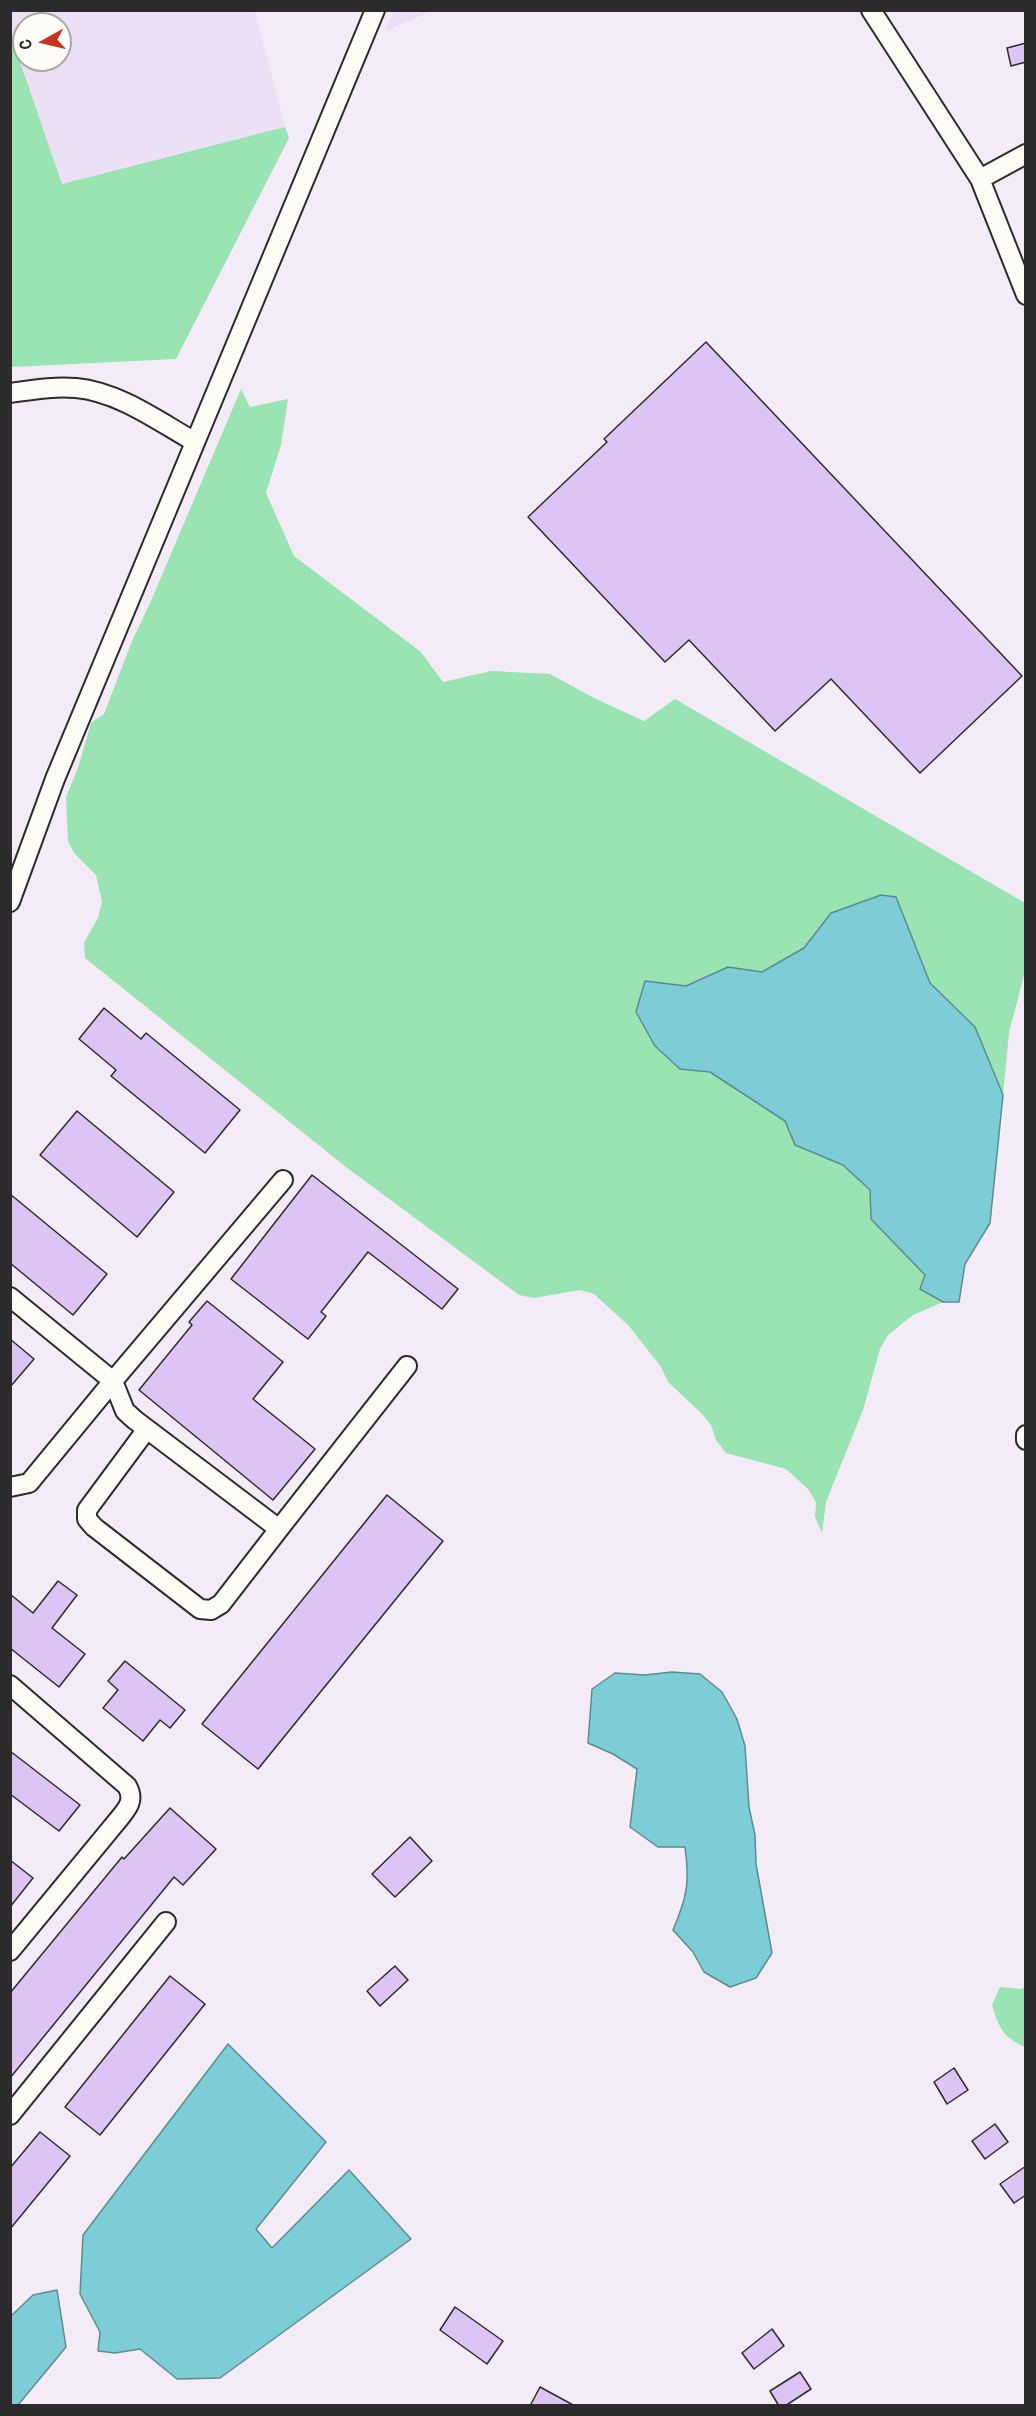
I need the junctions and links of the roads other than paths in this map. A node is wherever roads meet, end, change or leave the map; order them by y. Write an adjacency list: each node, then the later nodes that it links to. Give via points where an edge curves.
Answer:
1 (375, 10): 7 (street)
2 (871, 10): 4 (street)
3 (1026, 154): 4 (street)
4 (980, 179): 5 (street)
5 (1026, 295)
6 (10, 393): 7 (street, via 59,388 93,391 127,404)
7 (195, 442): 8 (street, via 55,779)
8 (10, 902)
9 (283, 1180): 12 (street)
10 (10, 1297): 12 (street)
11 (407, 1366): 17 (street)
12 (113, 1381): 13 (street, via 125,1410); 16 (street, via 29,1483)
13 (147, 1428): 17 (street); 17 (street, via 87,1510 87,1519 200,1609 211,1610 221,1604)
14 (1026, 1435): 15 (street)
15 (1026, 1440)
16 (10, 1487)
17 (279, 1529)
18 (10, 1685): 20 (street, via 128,1786 132,1794 130,1805)
19 (166, 1922): 21 (street)
20 (10, 1951)
21 (10, 2115)

